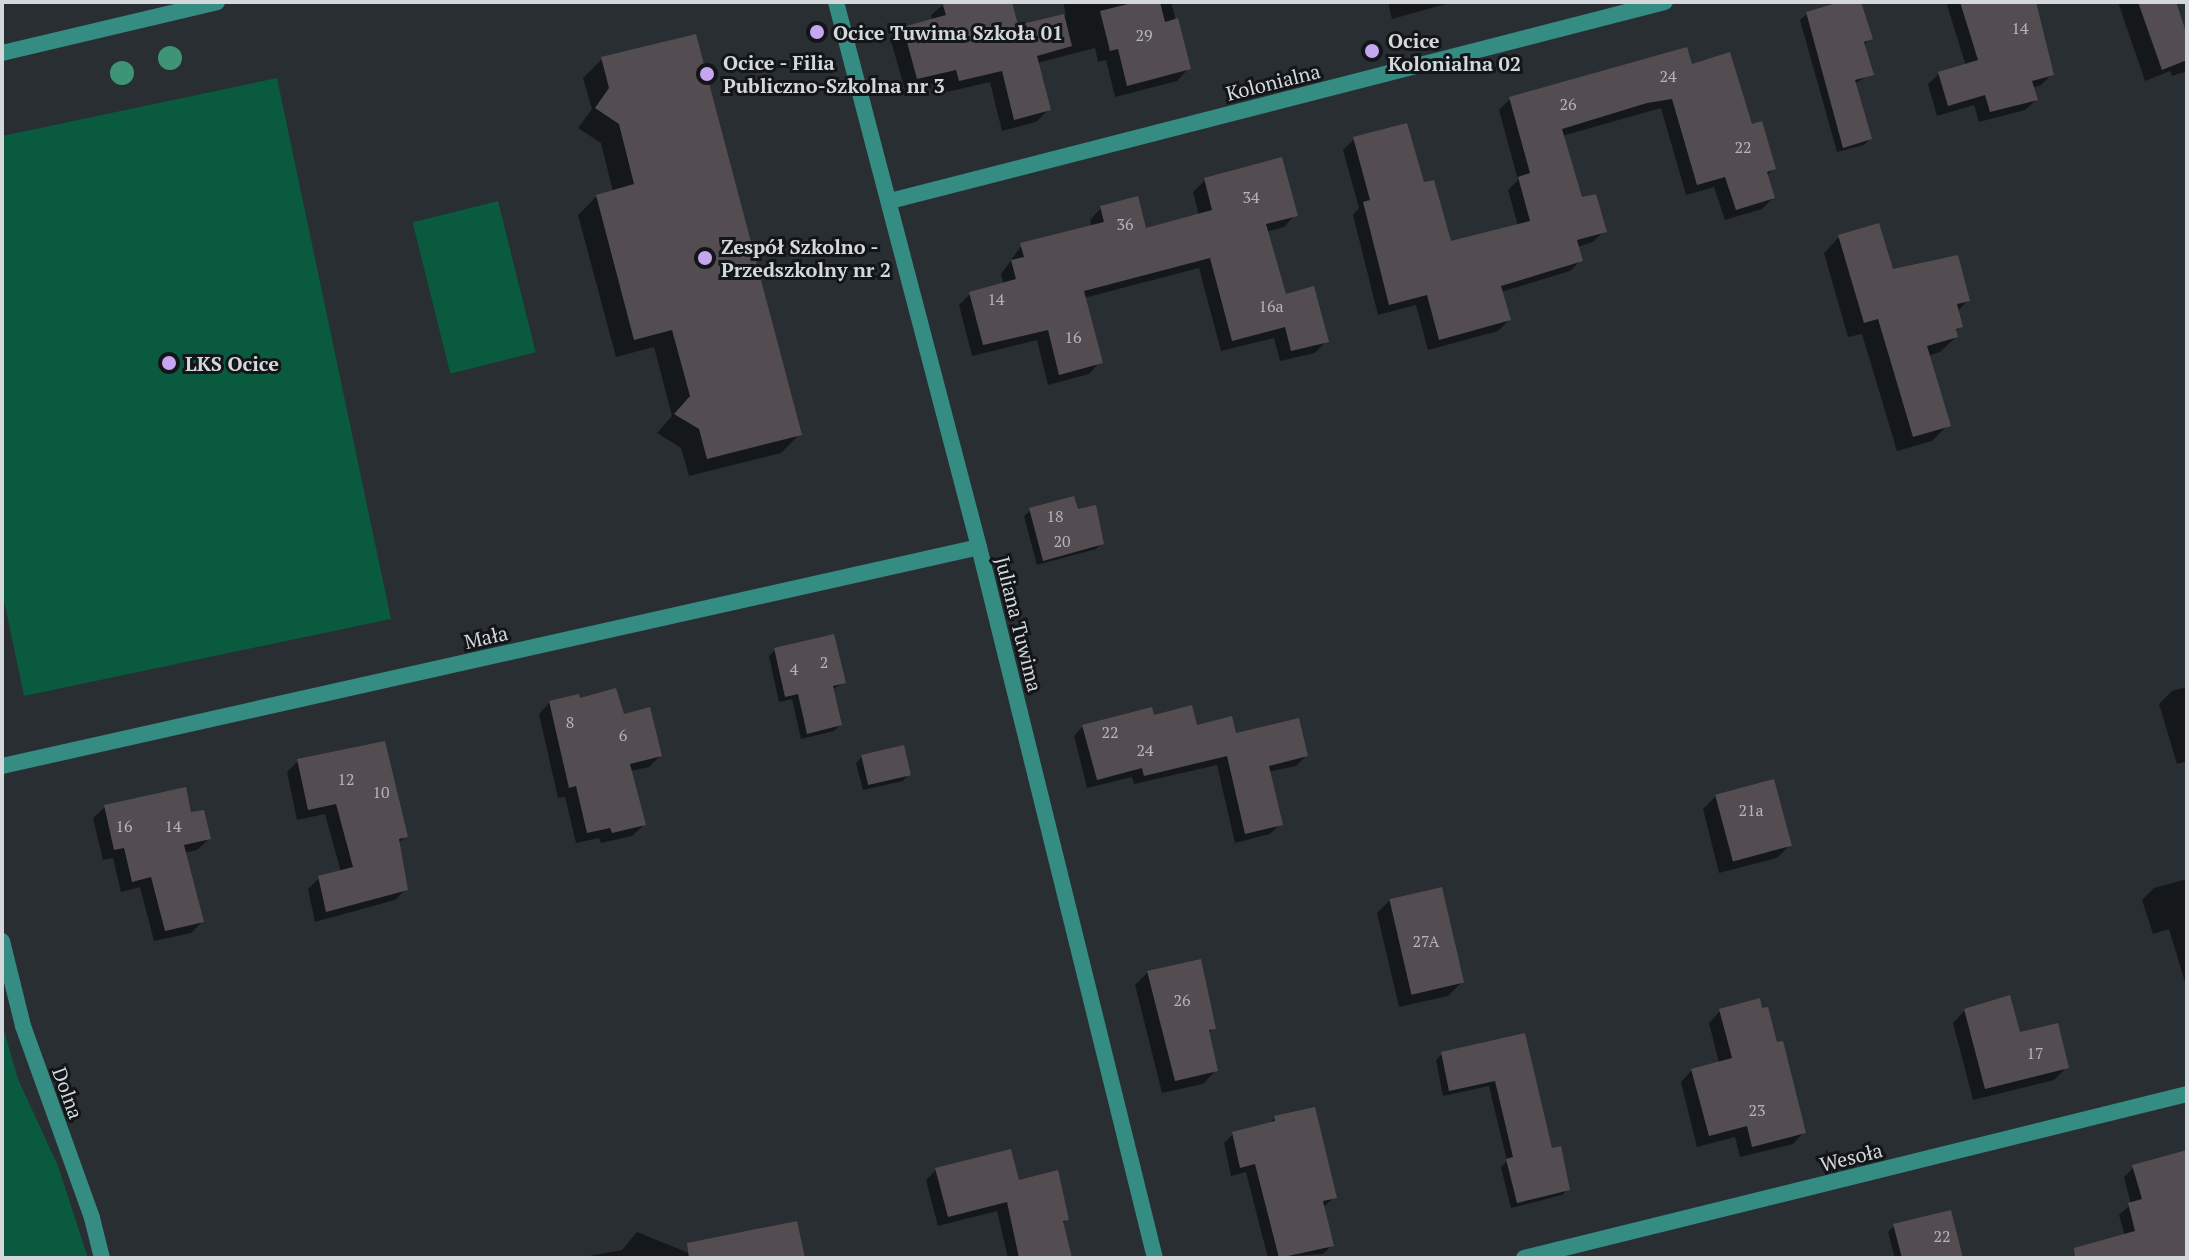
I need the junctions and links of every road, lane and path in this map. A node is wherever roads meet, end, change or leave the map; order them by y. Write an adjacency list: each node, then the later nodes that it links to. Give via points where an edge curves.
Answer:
1 (217, 2): 4 (street)
2 (836, 2): 5 (street, Juliana Tuwima)
3 (1665, 2): 5 (street, Kolonialna)
4 (2, 53)
5 (890, 201): 6 (street, Juliana Tuwima)
6 (979, 547): 7 (street, Mała); 11 (street, Juliana Tuwima)
7 (2, 766)
8 (2, 941): 10 (street, Dolna, via 23,1026)
9 (2187, 1094): 12 (street, Wesoła)
10 (102, 1258)
11 (1155, 1258)
12 (1524, 1258)

